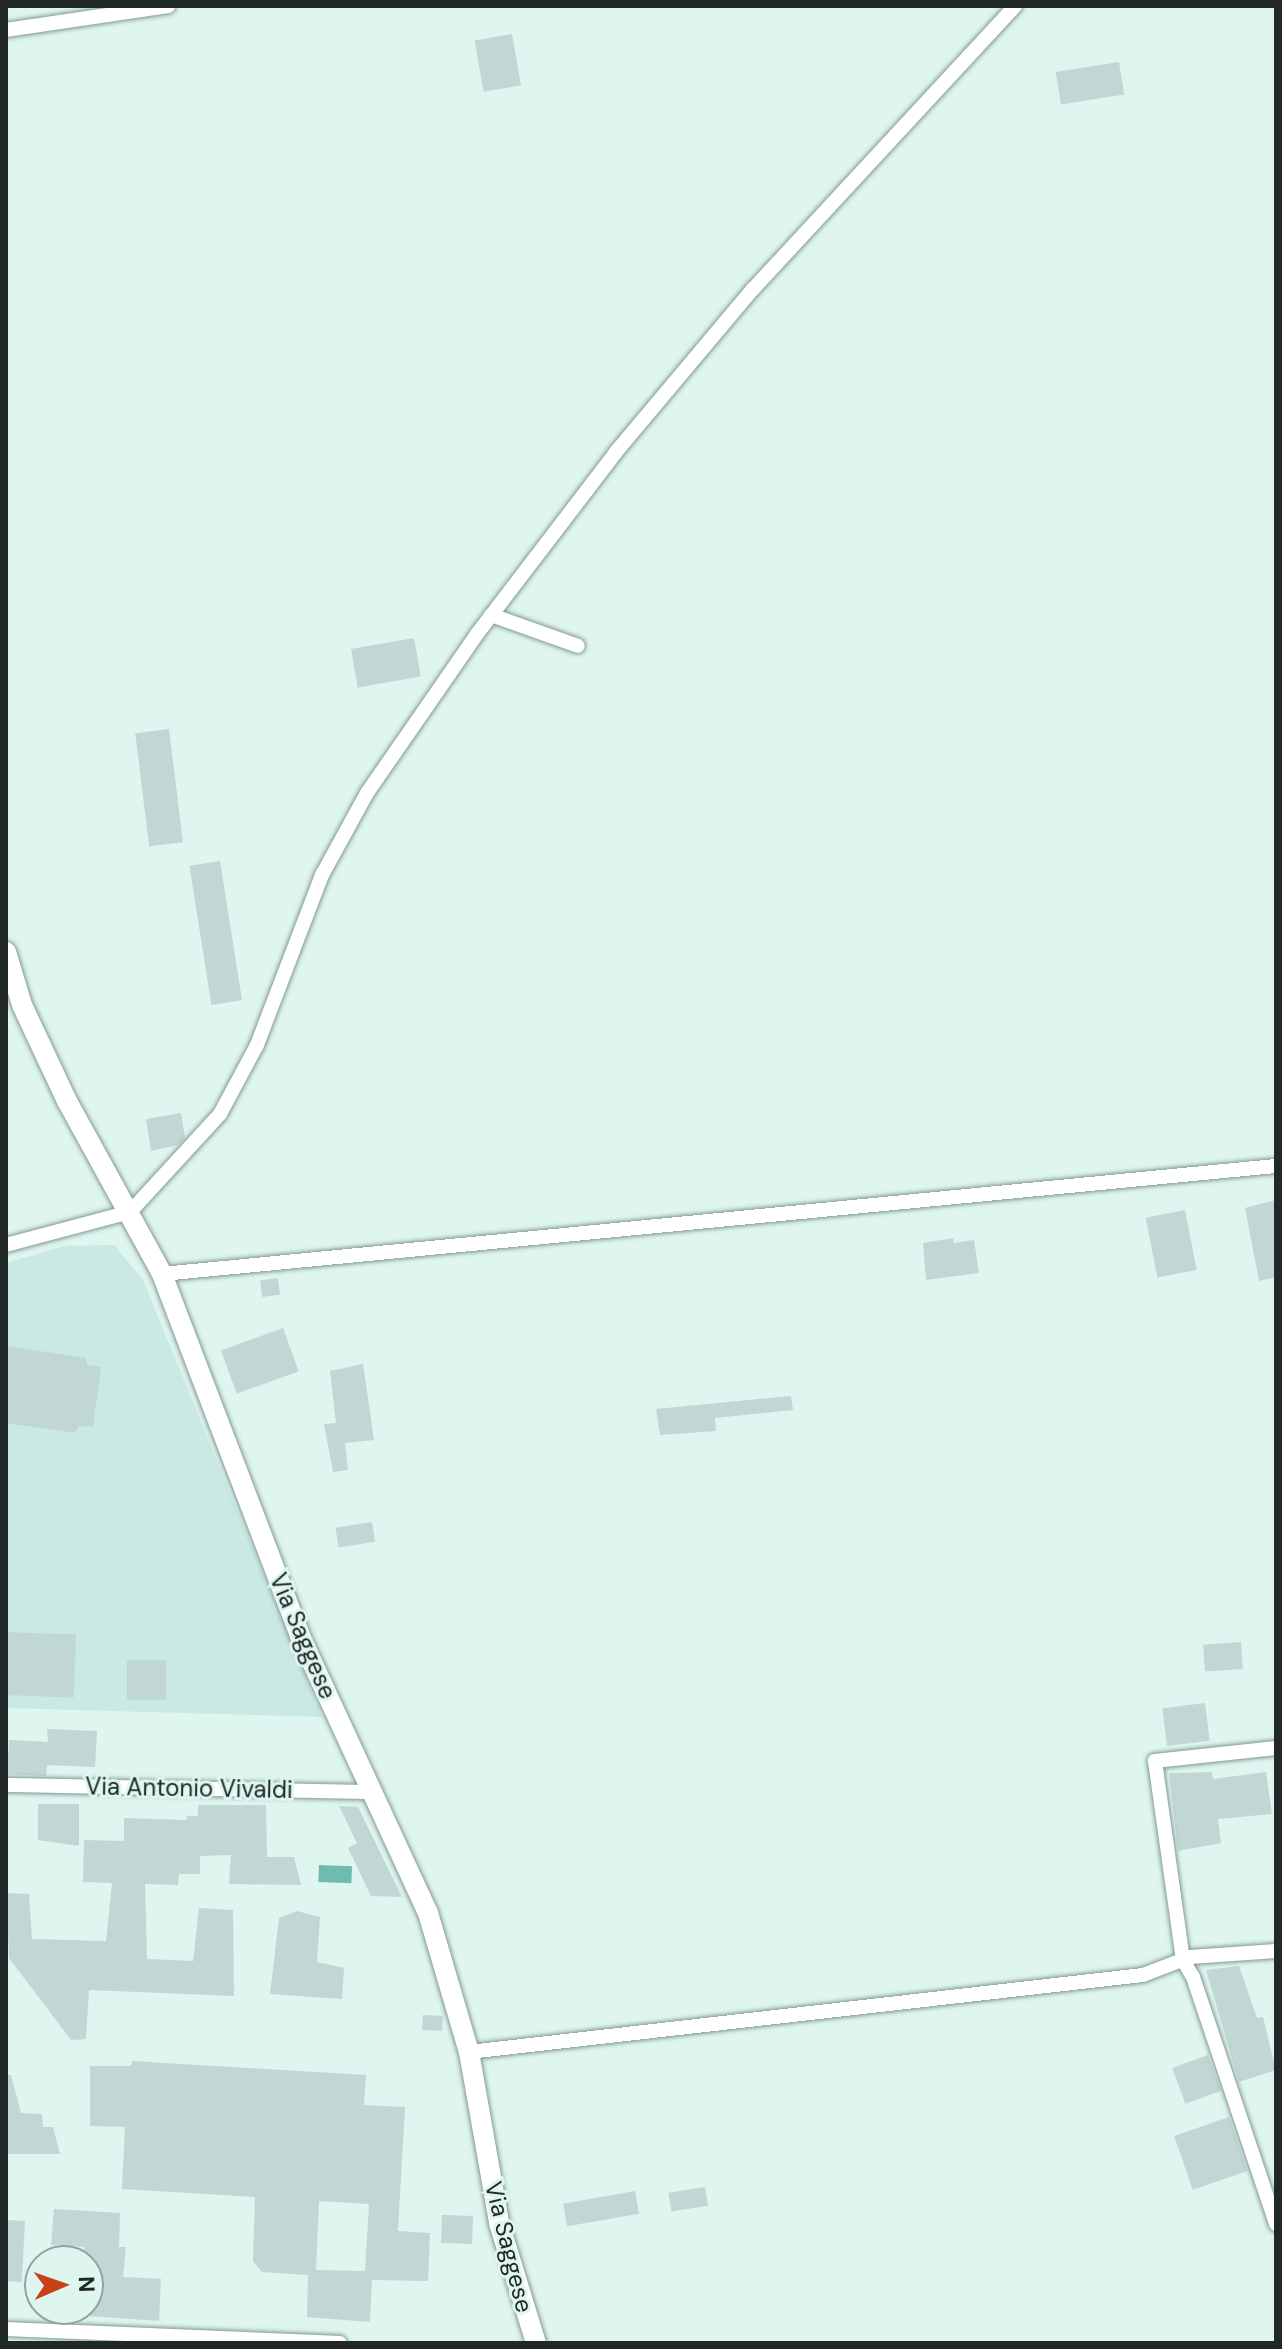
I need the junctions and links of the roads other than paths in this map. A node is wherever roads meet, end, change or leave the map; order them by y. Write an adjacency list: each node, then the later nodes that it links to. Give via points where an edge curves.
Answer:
1 (168, 6): 3 (street)
2 (1015, 6): 4 (street, via 753,289 616,452)
3 (6, 30)
4 (491, 615): 5 (street); 8 (street, via 367,793 322,875 257,1045 220,1114)
5 (578, 646)
6 (6, 952): 8 (main road, Via Saggese, via 22,1005 61,1087)
7 (1276, 1166): 10 (street)
8 (130, 1212): 9 (street); 10 (main road, Via Saggese)
9 (6, 1245)
10 (162, 1274): 13 (main road, Via Saggese, via 300,1636)
11 (1276, 1748): 15 (street, via 1155,1761)
12 (6, 1785): 13 (street, Via Antonio Vivaldi)
13 (372, 1792): 16 (main road, Via Saggese, via 428,1913)
14 (1276, 1951): 15 (street)
15 (1183, 1960): 16 (street, via 1143,1975); 17 (street)
16 (469, 2052): 21 (main road, Via Saggese, via 499,2223)
17 (1276, 2224)
18 (6, 2329): 19 (street)
19 (71, 2337): 20 (street)
20 (340, 2343)
21 (536, 2343)

